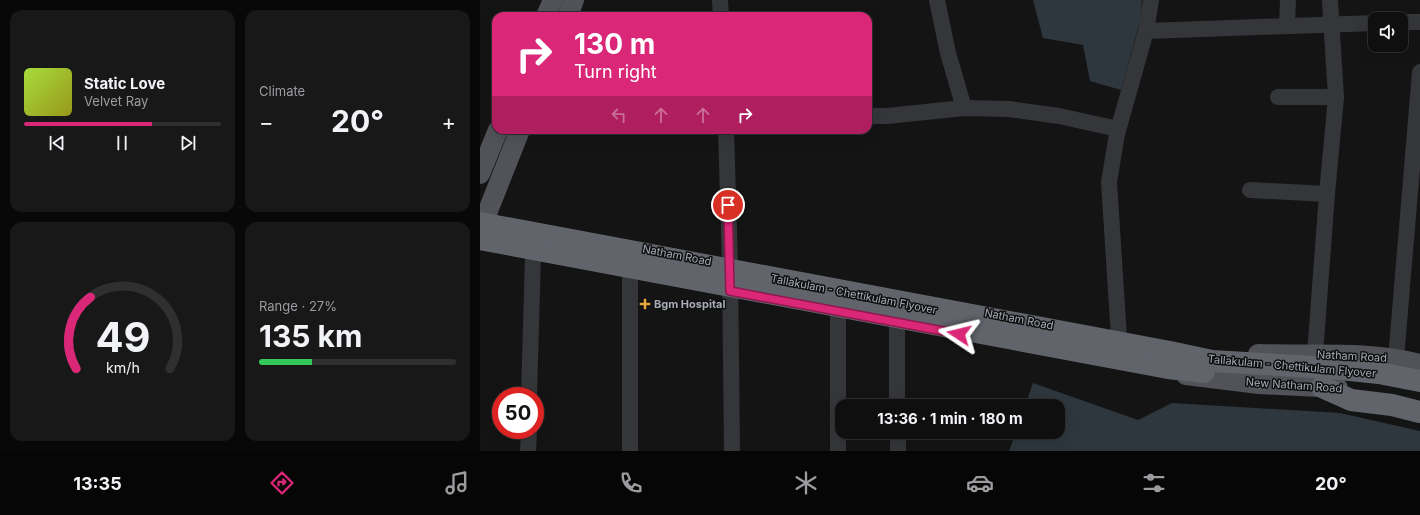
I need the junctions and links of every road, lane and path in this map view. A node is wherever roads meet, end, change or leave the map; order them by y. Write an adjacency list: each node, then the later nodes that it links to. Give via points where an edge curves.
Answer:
1 (553, 0): 8 (main road)
2 (574, 0): 9 (main road)
3 (720, 0): 10 (street)
4 (937, 0): 20 (street, via 948,53)
5 (1150, 0): 16 (street)
6 (1288, 0): 14 (street)
7 (1330, 0): 15 (street)
8 (548, 12)
9 (570, 12)
10 (721, 12)
11 (1408, 22): 12 (street)
12 (1420, 22)
13 (1368, 23): 15 (street)
14 (1287, 25): 15 (street); 16 (street)
15 (1332, 25): 19 (street)
16 (1146, 31): 22 (street)
17 (1420, 72): 40 (street)
18 (1278, 97): 19 (street)
19 (1336, 97): 28 (street)
20 (964, 108): 21 (street); 22 (street, via 1009,109)
21 (872, 116)
22 (1118, 129): 38 (street, via 1109,182)
23 (496, 134): 26 (main road)
24 (518, 134): 29 (main road)
25 (726, 134): 33 (street)
26 (480, 174)
27 (1250, 190): 28 (street)
28 (1327, 194): 39 (street)
29 (481, 222): 33 (main road, Natham Road); 43 (highway, Tallakulam - Chettikulam Flyover, bridge, via 1212,361 1331,368)
30 (480, 239): 46 (highway, Tallakulam - Chettikulam Flyover, bridge, via 1168,368 1244,376 1347,380)
31 (480, 244): 32 (main road)
32 (533, 255): 34 (main road); 44 (street)
33 (730, 265): 35 (street); 38 (main road, Natham Road)
34 (630, 273): 35 (main road); 53 (street)
35 (730, 291): 36 (main road); 54 (street)
36 (838, 312): 37 (main road); 55 (street)
37 (897, 323): 41 (main road); 47 (street)
38 (1120, 338): 39 (main road, Natham Road, via 1199,351 1236,354); 41 (street)
39 (1315, 354): 40 (main road, Natham Road)
40 (1396, 359): 42 (main road, Natham Road)
41 (1121, 364): 45 (main road, New Natham Road, via 1259,384)
42 (1420, 364)
43 (1420, 381)
44 (529, 387)
45 (1322, 387): 48 (main road, New Natham Road, via 1391,394); 49 (highway, via 1351,400 1392,405)
46 (1420, 392)
47 (897, 399)
48 (1420, 403)
49 (1420, 412)
50 (529, 439): 52 (street)
51 (898, 439): 56 (street)
52 (528, 451)
53 (630, 451)
54 (732, 451)
55 (838, 451)
56 (898, 451)

